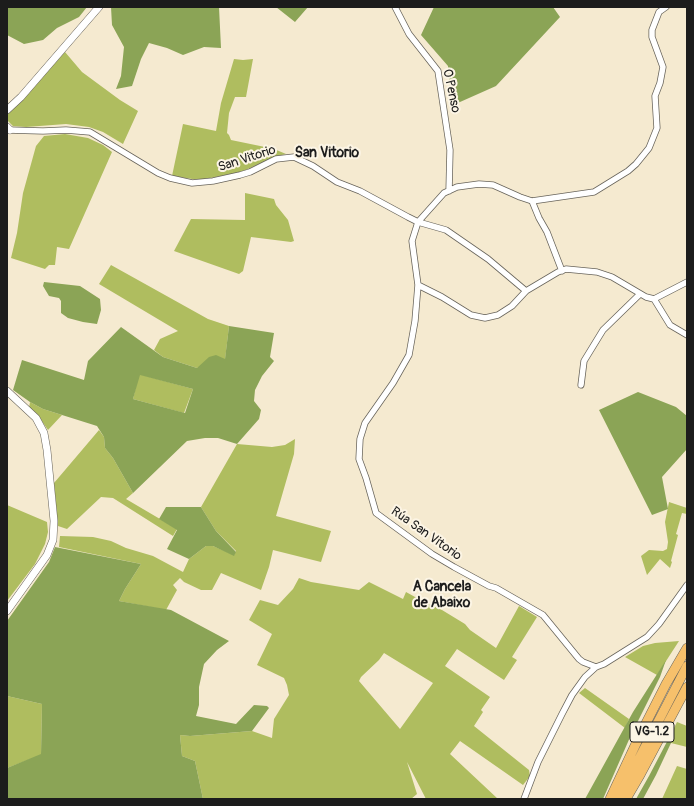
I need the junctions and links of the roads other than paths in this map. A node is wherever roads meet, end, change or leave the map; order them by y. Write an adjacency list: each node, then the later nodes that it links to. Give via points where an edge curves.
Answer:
1 (99, 7): 4 (street)
2 (395, 7): 6 (street, O Penso, via 410,34 438,71 450,150)
3 (666, 7): 7 (street, via 659,12 652,30 652,38 663,67 655,96 657,128 649,148 628,171 594,192)
4 (7, 110)
5 (8, 129): 8 (street, San Vitorio, via 90,132 158,173 192,183 228,178 250,172 276,159 294,157 337,182 360,191)
6 (449, 191): 7 (street, via 457,187 479,184 493,185); 8 (street, via 444,193)
7 (532, 201): 9 (street)
8 (418, 222): 11 (street, Rúa San Vitorio, via 412,241); 12 (street, San Vitorio, via 446,230 488,259)
9 (562, 271): 12 (street); 13 (street, via 566,269 597,272 612,277)
10 (687, 282): 14 (street)
11 (418, 284): 12 (street, via 471,315 485,318 512,306); 24 (street, Rúa San Vitorio, via 409,355 365,423 360,439 359,459 376,512 426,550 543,615 578,659)
12 (526, 291)
13 (640, 294): 14 (street); 16 (street, via 603,330 584,361)
14 (654, 299): 15 (street, via 670,325)
15 (687, 335)
16 (581, 385)
17 (7, 391): 21 (street, via 36,418 44,433 54,533 47,555)
18 (687, 585): 20 (street)
19 (687, 591): 20 (street)
20 (681, 595): 24 (street, via 648,637)
21 (7, 611)
22 (687, 648): 27 (highway, via 666,684)
23 (687, 666): 28 (highway, VG-1.2)
24 (596, 667): 26 (street, via 572,695 538,762)
25 (687, 687): 29 (highway)
26 (524, 799)
27 (610, 799)
28 (618, 799)
29 (626, 799)

